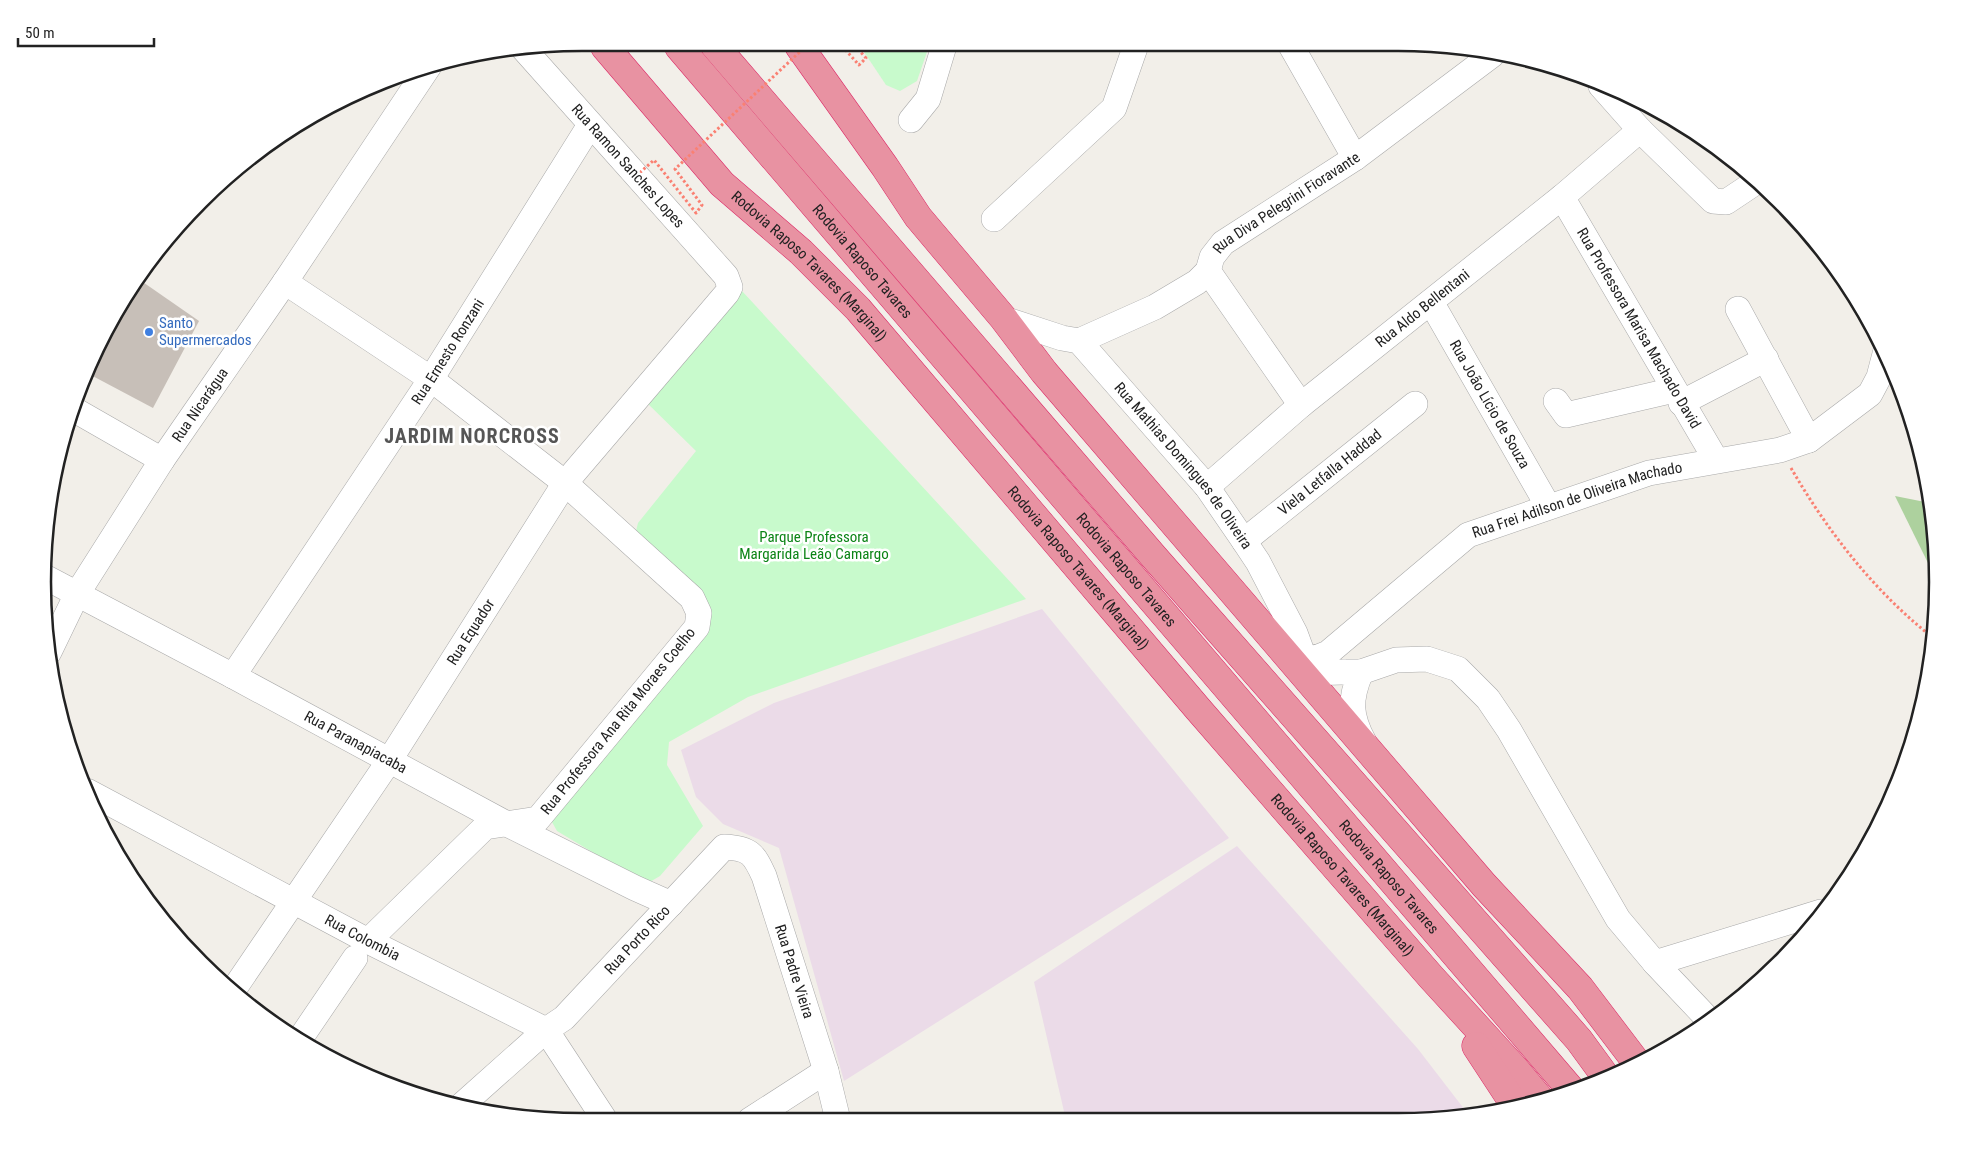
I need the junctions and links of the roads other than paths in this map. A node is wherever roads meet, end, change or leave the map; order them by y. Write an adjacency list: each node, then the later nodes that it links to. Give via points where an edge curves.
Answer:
1 (608, 51): 58 (highway, Rodovia Raposo Tavares (Marginal), via 722,184 801,252 858,308)
2 (683, 51): 68 (highway, Rodovia Raposo Tavares)
3 (719, 51): 67 (highway, Rodovia Raposo Tavares, via 1161,564 1579,1040)
4 (803, 51): 24 (highway, via 918,217)
5 (942, 51): 12 (street, via 928,99)
6 (1134, 51): 18 (street, via 1114,108)
7 (1294, 51): 15 (street)
8 (528, 54): 13 (street, Rua Ramon Sanches Lopes)
9 (1487, 59): 15 (street, Rua Diva Pelegrini Fioravante)
10 (423, 76): 20 (street, Rua Nicarágua)
11 (1610, 96): 14 (street)
12 (911, 120)
13 (590, 125): 21 (street, Rua Ramon Sanches Lopes, via 726,276); 28 (street, Rua Ernesto Ronzani)
14 (1640, 130): 16 (street, via 1713,202 1726,202); 17 (street, Rua Aldo Bellentani)
15 (1355, 158): 19 (street, Rua Diva Pelegrini Fioravante, via 1223,243 1212,258)
16 (1751, 186)
17 (1562, 197): 22 (street, Rua Aldo Bellentani); 29 (street, Rua Professora Marisa Machado David)
18 (994, 220)
19 (1208, 271): 25 (street, Rua Diva Pelegrini Fioravante, via 1197,282 1155,307); 32 (street)
20 (285, 282): 28 (street, Rua Professora Ana Rita Moraes Coelho); 35 (street, Rua Nicarágua)
21 (730, 287): 37 (street, Rua Equador)
22 (1431, 302): 32 (street, Rua Aldo Bellentani); 39 (street, Rua João Lício de Souza)
23 (1738, 309): 26 (street)
24 (1004, 319): 25 (street); 45 (highway, via 1044,372)
25 (1079, 341): 38 (street, Rua Mathias Domingues de Oliveira)
26 (1766, 359): 29 (street); 34 (street)
27 (1884, 371): 34 (street, Rua Frei Adilson de Oliveira Machado, via 1870,394)
28 (431, 378): 37 (street, Rua Professora Ana Rita Moraes Coelho); 47 (street, Rua Ernesto Ronzani)
29 (1678, 396): 30 (street, via 1566,415); 36 (street, Rua Professora Marisa Machado David)
30 (1556, 401)
31 (1415, 404): 40 (street, Viela Letfalla Haddad)
32 (1301, 405): 38 (street, Rua Aldo Bellentani)
33 (79, 412): 35 (street)
34 (1809, 440): 36 (street, Rua Frei Adilson de Oliveira Machado, via 1780,450)
35 (162, 460): 42 (street, Rua Nicarágua)
36 (1716, 460): 39 (street, Rua Frei Adilson de Oliveira Machado, via 1649,473)
37 (565, 484): 49 (street, Rua Equador); 51 (street, Rua Professora Ana Rita Moraes Coelho, via 692,598 699,612 697,627 538,819)
38 (1207, 487): 40 (street, Rua Mathias Domingues de Oliveira)
39 (1548, 506): 44 (street, Rua Frei Adilson de Oliveira Machado, via 1468,535)
40 (1244, 541): 45 (street, Rua Mathias Domingues de Oliveira, via 1295,633)
41 (51, 580): 42 (street, Rua Paranapiacaba)
42 (77, 594): 43 (street, Rua Nicarágua); 47 (street, Rua Paranapiacaba)
43 (55, 640)
44 (1328, 653): 45 (street, Rua Frei Adilson de Oliveira Machado); 46 (street, via 1330,661)
45 (1298, 662): 46 (street); 48 (highway)
46 (1352, 672): 48 (street, via 1352,712); 57 (street, via 1396,660 1427,659 1458,669 1488,699 1510,730 1618,920)
47 (233, 676): 49 (street, Rua Paranapiacaba)
48 (1368, 748): 60 (highway, via 1484,885)
49 (390, 761): 51 (street, Rua Paranapiacaba); 54 (street, Rua Equador)
50 (97, 796): 54 (street, Rua Colombia)
51 (507, 824): 53 (street, Rua Paranapiacaba); 56 (street, Rua Professora Ana Rita Moraes Coelho, via 485,827)
52 (724, 847): 53 (street, Rua Porto Rico); 66 (street, Rua Padre Vieira, via 741,848 756,859 764,876)
53 (662, 900): 62 (street, Rua Porto Rico, via 564,1018)
54 (294, 901): 56 (street, Rua Colombia); 59 (street, Rua Equador)
55 (1811, 915): 57 (street)
56 (362, 949): 62 (street, Rua Colombia); 63 (street, Rua Professora Ana Rita Moraes Coelho)
57 (1655, 963): 61 (street)
58 (1431, 977): 69 (highway, Rodovia Raposo Tavares (Marginal)); 71 (highway)
59 (237, 985)
60 (1580, 988): 64 (highway, via 1608,1005); 65 (highway)
61 (1704, 1015)
62 (546, 1030): 70 (street, Rua Porto Rico); 72 (street)
63 (304, 1034)
64 (1648, 1050)
65 (1632, 1058)
66 (826, 1071): 73 (street); 74 (street, Rua Padre Vieira)
67 (1602, 1072)
68 (1567, 1085)
69 (1536, 1095)
70 (467, 1100)
71 (1512, 1101)
72 (600, 1113)
73 (761, 1113)
74 (836, 1113)

